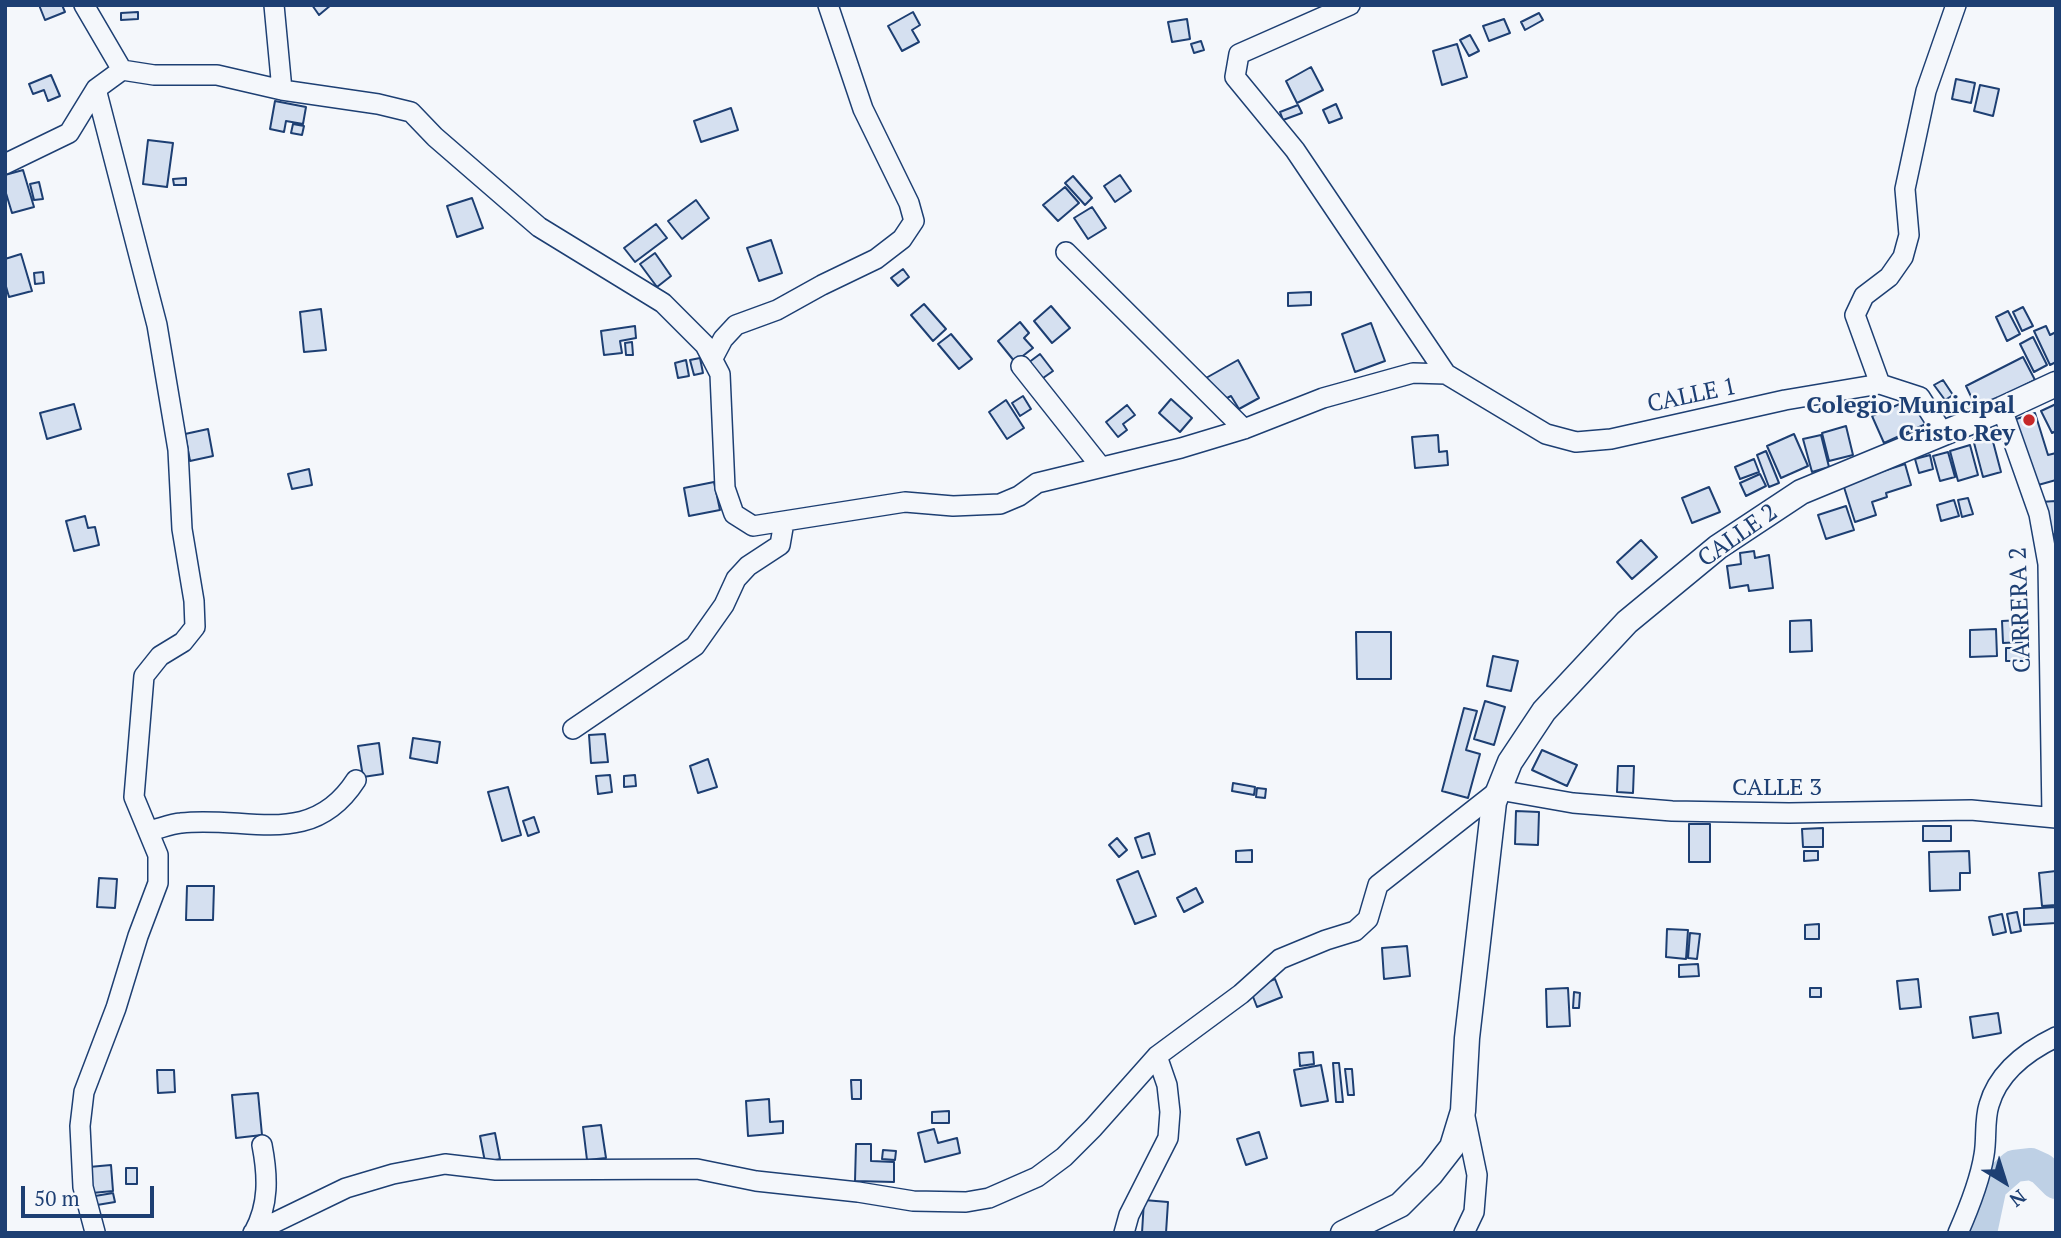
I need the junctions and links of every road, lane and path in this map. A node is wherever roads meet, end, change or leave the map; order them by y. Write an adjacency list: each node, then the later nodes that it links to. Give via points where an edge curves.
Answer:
1 (84, 5): 6 (street)
2 (274, 5): 8 (street)
3 (828, 5): 11 (street, via 863,109 914,221 902,239 876,259 777,310 736,325)
4 (1350, 5): 13 (street, via 1239,54 1235,77 1295,150)
5 (1956, 5): 14 (street, via 1926,91 1905,189 1909,235 1903,257 1889,277 1864,296 1855,315)
6 (122, 70): 7 (street); 8 (street, via 217,75)
7 (96, 89): 9 (street, via 69,133); 25 (street, via 157,325 178,450 182,529 194,601 195,627 144,676 134,797)
8 (282, 90): 11 (street, via 411,113 539,227 663,303)
9 (5, 164)
10 (1066, 252): 17 (street)
11 (712, 358): 20 (street, via 720,374 725,488 734,514 753,526)
12 (1021, 366): 19 (street)
13 (1446, 374): 14 (street, CALLE 1, via 1546,434 1576,442 1611,439); 17 (street, via 1413,373 1323,398)
14 (1880, 384): 18 (street, CALLE 1, via 1920,397)
15 (2056, 384): 16 (main road, CALLE 2)
16 (2002, 409): 18 (main road, CALLE 2); 24 (street, CARRERA 2, via 2039,514 2048,564)
17 (1244, 429): 19 (street)
18 (1943, 433): 23 (main road, CALLE 2, via 1801,492 1718,547 1627,622 1544,711 1510,762)
19 (1101, 467): 20 (street, via 1037,483 1000,504 905,502)
20 (784, 522): 21 (street, via 780,545 736,579 695,646)
21 (573, 729)
22 (355, 780): 25 (street, via 332,806 290,825 181,823)
23 (1499, 790): 24 (street, CALLE 3, via 1573,803 1672,811 1971,810); 27 (street, via 1378,885 1368,919 1355,931 1280,959); 28 (main road, CALLE 2, via 1467,1038)
24 (2054, 817)
25 (149, 831): 30 (street, via 158,855 158,883 84,1092 80,1126 83,1187)
26 (2056, 1037): 35 (street, via 2035,1047 2007,1072 1989,1105 1984,1156)
27 (1157, 1056): 31 (street, via 1064,1157 1037,1177 989,1198 913,1201 697,1169 496,1170 445,1164 346,1188); 32 (street, via 1167,1085 1168,1138)
28 (1463, 1111): 33 (main road, CALLE 2, via 1452,1147 1431,1174 1400,1205); 34 (street, via 1477,1175 1474,1212)
29 (262, 1145): 31 (street, via 266,1192 263,1214)
30 (95, 1232)
31 (253, 1233)
32 (1124, 1233)
33 (1343, 1233)
34 (1464, 1233)
35 (1958, 1233)

